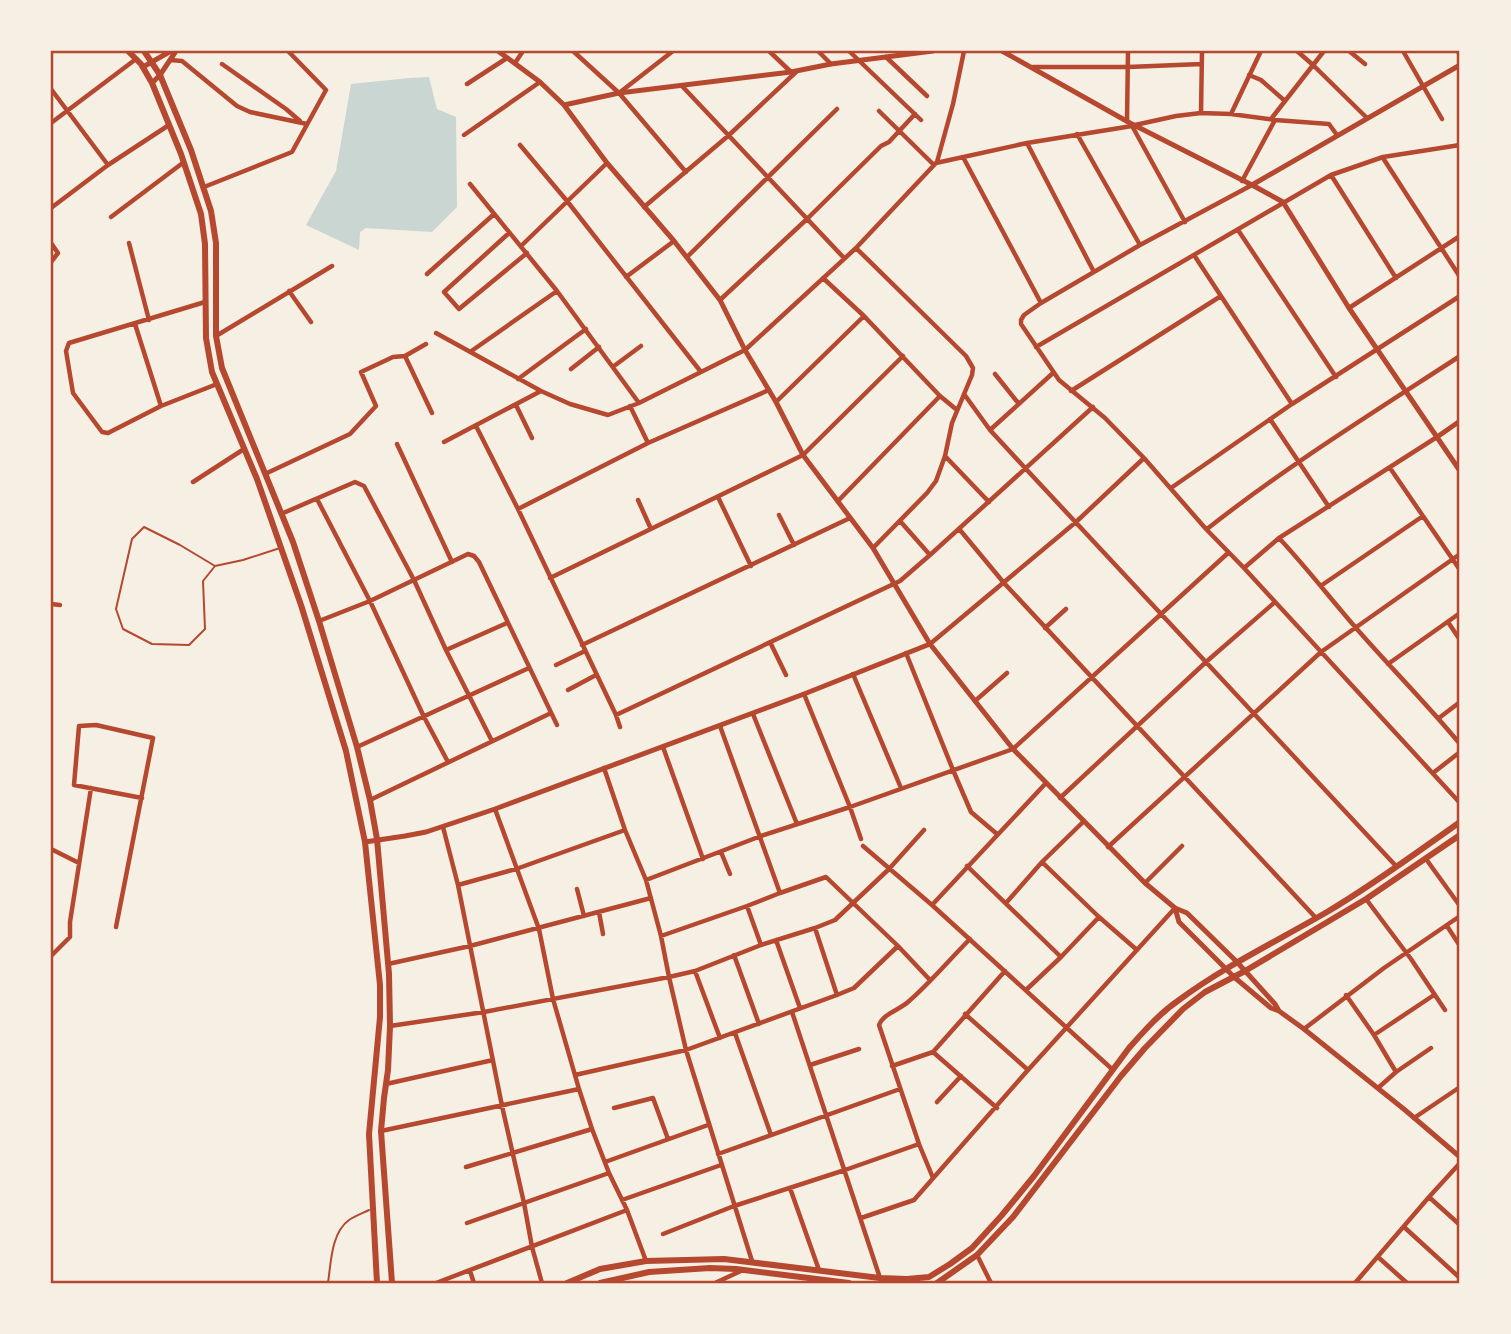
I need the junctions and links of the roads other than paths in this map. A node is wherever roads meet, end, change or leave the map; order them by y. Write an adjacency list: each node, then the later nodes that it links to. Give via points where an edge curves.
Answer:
1 (128, 51): 27 (main road)
2 (145, 51): 30 (main road)
3 (174, 51): 28 (street); 30 (street)
4 (288, 51): 65 (street, via 326,90)
5 (498, 51): 26 (street)
6 (523, 51): 31 (street)
7 (573, 51): 50 (street)
8 (673, 51): 50 (street)
9 (769, 51): 41 (street)
10 (818, 51): 33 (street)
11 (849, 51): 29 (street)
12 (933, 51): 23 (street)
13 (964, 51): 80 (street)
14 (1002, 51): 39 (street)
15 (1128, 51): 40 (street)
16 (1202, 51): 34 (street)
17 (1261, 51): 43 (street)
18 (1297, 51): 36 (street)
19 (1324, 51): 36 (street)
20 (1349, 51): 35 (street)
21 (1403, 51): 48 (street)
22 (1458, 51): 25 (street)
23 (920, 52): 24 (street)
24 (887, 55): 29 (street); 51 (street)
25 (1460, 56)
26 (508, 57): 31 (street); 46 (street)
27 (137, 59): 38 (main road); 55 (street)
28 (170, 60): 42 (street); 65 (street, via 182,61 237,106)
29 (858, 60): 33 (street); 58 (street)
30 (152, 61): 38 (street); 42 (main road)
31 (515, 63): 44 (street)
32 (222, 64): 65 (street)
33 (831, 64): 41 (street)
34 (1202, 64): 40 (street); 57 (street)
35 (1366, 64)
36 (1313, 65): 52 (street); 60 (street)
37 (1460, 65): 48 (street)
38 (143, 67): 45 (main road)
39 (1033, 67): 40 (street); 66 (street)
40 (1128, 67): 66 (street)
41 (793, 71): 47 (street); 72 (street)
42 (160, 75): 45 (street); 88 (main road)
43 (1248, 75): 52 (street); 59 (street)
44 (540, 82): 53 (street); 70 (street)
45 (152, 83): 67 (main road)
46 (467, 84)
47 (682, 86): 50 (street); 72 (street)
48 (1423, 86): 60 (street); 61 (street)
49 (51, 89): 55 (street)
50 (619, 93): 53 (street); 82 (street)
51 (927, 96)
52 (1285, 101): 63 (street)
53 (564, 105): 79 (street)
54 (837, 109): 84 (street)
55 (67, 111): 64 (street); 81 (street)
56 (879, 111): 68 (street)
57 (1201, 113): 59 (street); 66 (street)
58 (915, 114): 62 (street); 68 (street)
59 (1231, 114): 63 (street)
60 (1367, 118): 71 (street)
61 (1442, 119)
62 (921, 120)
63 (1273, 120): 71 (street, via 1329,124); 85 (street)
64 (51, 123)
65 (305, 124): 88 (street, via 292,152)
66 (1131, 124): 69 (street); 85 (street); 96 (street)
67 (169, 125): 78 (main road); 81 (street)
68 (900, 131): 80 (street); 95 (street)
69 (1077, 134): 73 (street); 103 (street)
70 (464, 135)
71 (1337, 135): 87 (street)
72 (728, 136): 82 (street); 84 (street)
73 (1027, 143): 76 (street); 113 (street)
74 (520, 145): 89 (street)
75 (1460, 145): 77 (street)
76 (963, 157): 80 (street); 125 (street)
77 (1383, 157): 83 (street); 106 (street)
78 (184, 162): 94 (street); 124 (main road, via 204,229)
79 (607, 163): 89 (street); 91 (street)
80 (935, 164): 105 (street)
81 (108, 165): 92 (street)
82 (686, 172): 91 (street)
83 (1331, 175): 90 (street); 118 (street)
84 (768, 177): 95 (street); 109 (street)
85 (1242, 181): 87 (street)
86 (470, 184): 93 (street)
87 (1252, 185): 90 (street); 96 (street)
88 (204, 187): 133 (main road, via 215,227)
89 (567, 201): 104 (street); 115 (street)
90 (1283, 202): 97 (street); 126 (street)
91 (644, 207): 100 (street)
92 (51, 208)
93 (493, 215): 98 (street); 114 (street)
94 (111, 217)
95 (807, 219): 110 (street); 123 (street)
96 (1185, 222): 103 (street)
97 (1238, 230): 108 (street); 149 (street)
98 (509, 233): 104 (street); 107 (street, via 444,292 459,309)
99 (1460, 236): 106 (street)
100 (674, 241): 109 (street); 115 (street)
101 (51, 243): 111 (street, via 58,253)
102 (129, 243): 128 (street)
103 (1140, 245): 113 (street)
104 (521, 246): 107 (street)
105 (856, 248): 110 (street); 156 (street, via 970,361 972,375)
106 (1441, 248): 116 (street); 118 (street)
107 (527, 253): 120 (street)
108 (1194, 255): 121 (street); 137 (street)
109 (687, 257): 123 (street)
110 (844, 258): 117 (street)
111 (51, 262)
112 (332, 266): 119 (street)
113 (1094, 272): 125 (street)
114 (427, 274)
115 (626, 277): 146 (street)
116 (1460, 277)
117 (823, 278): 127 (street); 139 (street)
118 (1396, 278): 126 (street)
119 (289, 290): 129 (street); 133 (street)
120 (557, 291): 131 (street); 140 (street)
121 (1221, 296): 154 (street); 161 (street)
122 (1460, 296): 138 (street)
123 (719, 300): 139 (street)
124 (205, 302): 128 (street); 151 (main road, via 209,361)
125 (1041, 303): 137 (street, via 1021,320)
126 (1349, 308): 138 (street)
127 (864, 317): 142 (street); 158 (street)
128 (149, 320): 130 (street)
129 (311, 322)
130 (135, 324): 163 (street); 163 (street, via 69,343 66,351 73,393 105,434)
131 (586, 329): 136 (street); 150 (street)
132 (436, 333): 140 (street)
133 (216, 336): 185 (main road, via 222,368)
134 (426, 344): 141 (street)
135 (640, 346): 144 (street)
136 (599, 347): 144 (street); 145 (street)
137 (1035, 347): 147 (street)
138 (1378, 349): 149 (street); 155 (street)
139 (745, 350): 146 (street); 152 (street)
140 (470, 352): 150 (street)
141 (405, 356): 167 (street); 185 (street, via 361,372 376,406 350,434)
142 (903, 356): 157 (street); 178 (street)
143 (1460, 356): 155 (street)
144 (614, 366): 159 (street)
145 (571, 369)
146 (701, 372): 159 (street)
147 (1053, 373): 154 (street); 160 (street)
148 (995, 374): 160 (street)
149 (1336, 377): 161 (street)
150 (518, 379): 153 (street)
151 (217, 384): 163 (street); 177 (main road)
152 (769, 390): 158 (street); 175 (street)
153 (541, 391): 162 (street); 164 (street, via 608,415)
154 (1071, 391): 165 (street)
155 (1406, 391): 172 (street); 181 (street)
156 (963, 393): 166 (street); 171 (street)
157 (940, 396): 166 (street); 191 (street)
158 (776, 402): 178 (street)
159 (639, 403): 164 (street)
160 (1020, 404): 171 (street)
161 (1292, 404): 168 (street)
162 (516, 405): 170 (street); 173 (street)
163 (161, 406)
164 (630, 406): 175 (street)
165 (1093, 407): 180 (street); 183 (street)
166 (957, 410): 179 (street)
167 (432, 413)
168 (1270, 419): 181 (street); 187 (street)
169 (1460, 421): 172 (street)
170 (476, 426): 174 (street); 194 (street)
171 (990, 430): 183 (street)
172 (1437, 437): 182 (street); 184 (street)
173 (532, 438)
174 (444, 442)
175 (648, 443): 194 (street)
176 (397, 444): 212 (street)
177 (244, 449): 186 (street); 206 (main road)
178 (803, 455): 188 (street); 191 (street)
179 (945, 456): 192 (street); 199 (street, via 932,487)
180 (1144, 458): 187 (street); 200 (street)
181 (1298, 462): 193 (street); 202 (street)
182 (1390, 468): 193 (street); 197 (street)
183 (1026, 469): 192 (street); 200 (street)
184 (1460, 471)
185 (265, 474): 195 (main road)
186 (193, 482)
187 (1171, 488): 202 (street)
188 (718, 497): 201 (street); 214 (street)
189 (317, 499): 195 (street); 218 (street, via 355,482 364,486); 222 (street)
190 (638, 500): 201 (street)
191 (838, 502): 198 (street)
192 (989, 502): 203 (street)
193 (1329, 507): 204 (street)
194 (518, 509): 217 (street)
195 (281, 514): 229 (main road)
196 (779, 515): 205 (street)
197 (1423, 516): 211 (street); 221 (street)
198 (850, 518): 205 (street); 207 (street)
199 (900, 521): 207 (street); 210 (street)
200 (1076, 522): 219 (street); 228 (street)
201 (652, 529): 217 (street)
202 (1206, 529): 208 (street)
203 (960, 530): 210 (street); 219 (street)
204 (1279, 538): 215 (street); 221 (street)
205 (794, 545): 214 (street)
206 (281, 547): 213 (lane); 297 (main road, via 346,751)
207 (873, 548): 220 (street)
208 (1228, 553): 215 (street); 228 (street)
209 (1460, 554): 211 (street)
210 (930, 555): 220 (street)
211 (1453, 559): 216 (street); 232 (street)
212 (452, 562): 218 (street); 231 (street, via 468,554 476,557)
213 (215, 566): 213 (lane, via 144,527 132,539 116,609 123,629 152,644 189,645 205,629 203,581)
214 (751, 566): 237 (street)
215 (1244, 568): 223 (street)
216 (1460, 570)
217 (551, 578): 237 (street)
218 (414, 580): 222 (street); 238 (street)
219 (1004, 583): 233 (street); 236 (street)
220 (894, 584): 235 (street); 236 (street)
221 (1322, 585): 232 (street)
222 (370, 601): 229 (street); 260 (street)
223 (1275, 602): 240 (street); 242 (street)
224 (51, 604): 225 (street)
225 (60, 605)
226 (1066, 609): 233 (street)
227 (1460, 613): 230 (street)
228 (1161, 614): 242 (street); 250 (street)
229 (319, 621): 268 (main road)
230 (1448, 622): 234 (street); 243 (street)
231 (507, 623): 238 (street); 245 (street)
232 (1355, 627): 240 (street); 243 (street)
233 (1045, 628): 250 (street)
234 (1460, 640)
235 (770, 642): 249 (street); 259 (street)
236 (930, 644): 241 (street); 254 (street)
237 (582, 645): 239 (street)
238 (446, 650): 253 (street)
239 (585, 651): 244 (street); 248 (street)
240 (1321, 652): 258 (street); 275 (street)
241 (906, 653): 247 (street); 274 (street)
242 (1206, 662): 258 (street); 264 (street)
243 (1388, 664): 261 (street)
244 (556, 666)
245 (529, 667): 253 (street); 256 (street)
246 (1007, 673): 254 (street)
247 (853, 674): 252 (street); 279 (street)
248 (596, 675): 251 (street); 259 (street)
249 (786, 675)
250 (1091, 678): 264 (street); 270 (street)
251 (568, 690)
252 (804, 694): 257 (street); 284 (street)
253 (468, 695): 260 (street); 266 (street)
254 (975, 701): 270 (street)
255 (1460, 702): 261 (street)
256 (551, 713): 262 (street); 266 (street)
257 (753, 714): 263 (street); 288 (street)
258 (1254, 714): 276 (street); 308 (street)
259 (615, 715): 265 (street)
260 (424, 716): 268 (street); 272 (street)
261 (1439, 718): 267 (street)
262 (557, 725)
263 (720, 726): 269 (street); 294 (street)
264 (1139, 726): 276 (street); 281 (street)
265 (620, 727)
266 (492, 741): 272 (street)
267 (1460, 744)
268 (357, 747): 282 (main road)
269 (663, 747): 273 (street); 303 (street)
270 (1013, 749): 274 (street); 277 (street)
271 (1460, 752): 275 (street)
272 (448, 762): 282 (street)
273 (604, 768): 285 (street); 290 (street)
274 (953, 770): 279 (street); 292 (street, via 971,812)
275 (1433, 774): 283 (street)
276 (1184, 777): 300 (street); 329 (street)
277 (1046, 783): 281 (street); 292 (street)
278 (91, 788): 280 (street); 280 (street, via 74,785 79,726 96,725 153,738); 306 (street)
279 (901, 788): 284 (street)
280 (142, 798): 331 (street)
281 (1060, 799): 286 (street)
282 (370, 800): 295 (main road)
283 (1460, 803)
284 (850, 807): 288 (street); 296 (street)
285 (495, 809): 289 (street); 309 (street)
286 (1083, 822): 300 (street); 305 (street)
287 (1460, 822): 308 (main road)
288 (797, 824): 294 (street)
289 (443, 827): 295 (street); 314 (street)
290 (625, 830): 309 (street); 312 (street)
291 (924, 830): 310 (street)
292 (997, 834): 307 (street)
293 (1460, 835): 304 (main road)
294 (761, 836): 302 (street); 316 (street)
295 (377, 839): 297 (street); 348 (main road)
296 (861, 839)
297 (365, 842): 418 (main road, via 380,996 369,1134)
298 (863, 846): 310 (street)
299 (1182, 846): 313 (street)
300 (1108, 847): 313 (street)
301 (51, 849): 306 (street)
302 (722, 852): 303 (street); 311 (street)
303 (704, 859): 312 (street)
304 (1426, 859): 318 (main road); 323 (street)
305 (1042, 862): 320 (street); 328 (street)
306 (79, 863): 345 (street, via 70,937)
307 (967, 866): 320 (street); 321 (street)
308 (1396, 866): 329 (main road)
309 (516, 869): 314 (street); 333 (street)
310 (889, 869): 319 (street); 321 (street)
311 (730, 874)
312 (646, 880): 317 (street)
313 (1145, 883): 324 (street)
314 (458, 885): 339 (street)
315 (577, 889): 326 (street)
316 (780, 893): 319 (street, via 823,877); 322 (street)
317 (651, 898): 325 (street); 335 (street)
318 (1366, 899): 343 (street); 352 (main road)
319 (853, 903): 332 (street, via 835,920); 340 (street)
320 (1006, 903): 346 (street)
321 (932, 905): 336 (street)
322 (747, 906): 335 (street); 338 (street)
323 (1460, 906)
324 (1175, 908): 342 (street); 347 (street, via 1187,913); 349 (street, via 1180,922)
325 (599, 912): 326 (street); 334 (street)
326 (584, 916): 333 (street)
327 (1460, 916): 330 (street)
328 (1099, 917): 342 (street); 346 (street)
329 (1316, 918): 347 (main road)
330 (1447, 926): 341 (street); 343 (street)
331 (116, 928)
332 (815, 928): 337 (street); 357 (street)
333 (539, 929): 339 (street); 360 (street)
334 (603, 934)
335 (661, 936): 353 (street)
336 (970, 939): 351 (street); 355 (street)
337 (776, 940): 338 (street); 361 (street)
338 (761, 944): 344 (street)
339 (470, 946): 348 (street); 364 (street)
340 (898, 946): 355 (street); 357 (street, via 854,988)
341 (1460, 946)
342 (1137, 950): 369 (street)
343 (1406, 954): 358 (street); 359 (street)
344 (734, 955): 350 (street); 367 (street)
345 (51, 956)
346 (1062, 957): 356 (street)
347 (1237, 962): 349 (main road); 352 (street)
348 (388, 964): 368 (main road)
349 (1227, 970): 354 (street); 382 (main road, via 1179,1000 1143,1031)
350 (695, 971): 353 (street); 373 (street)
351 (1005, 971): 356 (street); 366 (street)
352 (1245, 971): 354 (main road); 363 (street)
353 (669, 977): 360 (street); 376 (street)
354 (1234, 977): 363 (street); 426 (main road, via 1205,992 1168,1023 1121,1076 1013,1217)
355 (930, 980): 380 (street, via 880,1021)
356 (1026, 990): 369 (street)
357 (837, 995): 361 (street)
358 (1346, 995): 370 (street); 372 (street)
359 (1434, 995): 362 (street); 372 (street)
360 (553, 999): 364 (street); 384 (street)
361 (800, 1008): 365 (street)
362 (1446, 1010)
363 (1279, 1011): 370 (street)
364 (484, 1012): 368 (street); 378 (street)
365 (792, 1012): 367 (street); 379 (street)
366 (965, 1014): 377 (street); 381 (street)
367 (759, 1024): 371 (street)
368 (390, 1026): 386 (main road)
369 (1066, 1028): 381 (street); 382 (street)
370 (1304, 1029): 388 (street)
371 (735, 1032): 373 (street); 400 (street)
372 (1374, 1035): 383 (street)
373 (720, 1038): 376 (street)
374 (1431, 1048): 383 (street)
375 (859, 1049): 379 (street)
376 (686, 1051): 384 (street); 397 (street)
377 (933, 1052): 380 (street); 385 (street)
378 (493, 1060): 386 (street); 392 (street)
379 (810, 1065): 395 (street)
380 (892, 1066): 389 (street)
381 (1028, 1070): 394 (street)
382 (1113, 1070): 434 (main road, via 1034,1176 972,1248 929,1277)
383 (1396, 1072): 388 (street)
384 (575, 1075): 390 (street)
385 (961, 1076): 391 (street); 394 (street)
386 (386, 1084): 399 (main road)
387 (1460, 1087): 396 (street)
388 (1378, 1088): 396 (street)
389 (900, 1089): 395 (street); 402 (street)
390 (579, 1090): 392 (street); 398 (street)
391 (937, 1102)
392 (502, 1106): 399 (street); 403 (street)
393 (614, 1108): 401 (street, via 653,1098)
394 (997, 1108): 412 (street)
395 (827, 1115): 400 (street); 410 (street)
396 (1414, 1118): 405 (street)
397 (708, 1125): 401 (street); 404 (street)
398 (592, 1129): 403 (street); 406 (street)
399 (381, 1131): 440 (main road)
400 (771, 1135): 404 (street)
401 (668, 1139): 406 (street)
402 (919, 1144): 410 (street); 412 (street)
403 (512, 1154): 409 (street); 416 (street)
404 (718, 1154): 407 (street)
405 (1459, 1154): 408 (street)
406 (605, 1162): 411 (street)
407 (721, 1165): 415 (street); 417 (street)
408 (1458, 1165): 414 (street)
409 (467, 1167)
410 (845, 1170): 413 (street); 420 (street)
411 (609, 1173): 415 (street); 416 (street)
412 (933, 1178): 420 (street, via 914,1200)
413 (790, 1188): 417 (street); 432 (street)
414 (1429, 1198): 422 (street); 423 (street)
415 (622, 1200): 419 (street)
416 (524, 1203): 421 (street); 425 (street)
417 (734, 1206): 424 (street); 429 (street)
418 (373, 1208): 438 (lane, via 341,1228); 439 (main road)
419 (627, 1210): 425 (street); 428 (street)
420 (861, 1218): 434 (street)
421 (467, 1223)
422 (1460, 1225)
423 (1404, 1227): 427 (street); 435 (street)
424 (663, 1234)
425 (532, 1247): 430 (street); 443 (street)
426 (977, 1255): 448 (main road); 449 (street)
427 (1378, 1258): 450 (street); 451 (street)
428 (646, 1261): 429 (main road); 444 (main road, via 600,1269)
429 (752, 1261): 432 (main road)
430 (470, 1270): 441 (street); 442 (street)
431 (743, 1270): 436 (street); 437 (main road); 445 (main road, via 649,1272)
432 (819, 1270): 433 (main road)
433 (831, 1271): 434 (main road); 437 (street)
434 (880, 1278)
435 (1460, 1278)
436 (722, 1282): 446 (street)
437 (836, 1282): 447 (main road)
438 (328, 1283)
439 (377, 1283)
440 (391, 1283)
441 (436, 1283)
442 (474, 1283)
443 (542, 1283)
444 (567, 1283)
445 (600, 1283)
446 (715, 1283)
447 (849, 1283)
448 (937, 1283)
449 (991, 1283)
450 (1355, 1283)
451 (1407, 1283)

